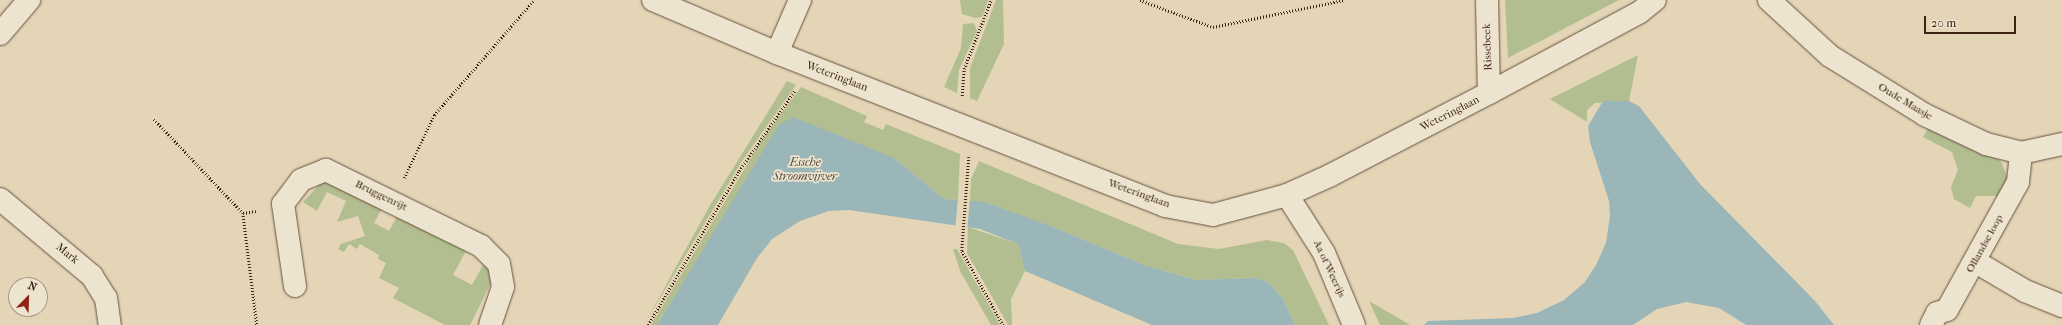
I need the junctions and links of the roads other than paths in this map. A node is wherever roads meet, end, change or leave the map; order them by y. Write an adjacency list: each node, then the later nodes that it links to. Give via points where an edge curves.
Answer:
1 (29, 0): 7 (street)
2 (653, 0): 8 (street, Weteringlaan)
3 (800, 0): 8 (street)
4 (1486, 0): 9 (street, Rissebeek)
5 (1655, 0): 9 (street, Weteringlaan, via 1640,12)
6 (1769, 0): 11 (street, Oude Maasje, via 1830,56 1925,115 1986,144)
7 (0, 34)
8 (777, 53): 12 (street, Weteringlaan, via 1172,207 1213,215)
9 (1489, 93): 12 (street, Weteringlaan)
10 (2062, 144): 11 (street, Oude Maasje)
11 (2020, 153): 14 (street, Ollandse loop, via 2018,182)
12 (1287, 195): 19 (street, Aa of Weerijs, via 1324,253)
13 (0, 199): 17 (street, Mark, via 92,276 106,298)
14 (1976, 262): 16 (street, via 2025,291); 20 (street, Ollandse loop, via 1947,310 1938,313)
15 (295, 286): 18 (street, Bruggenrijt, via 283,204 301,180 326,170 481,246 499,264 503,287)
16 (2062, 306)
17 (110, 325)
18 (490, 325)
19 (1354, 325)
20 (1931, 325)

